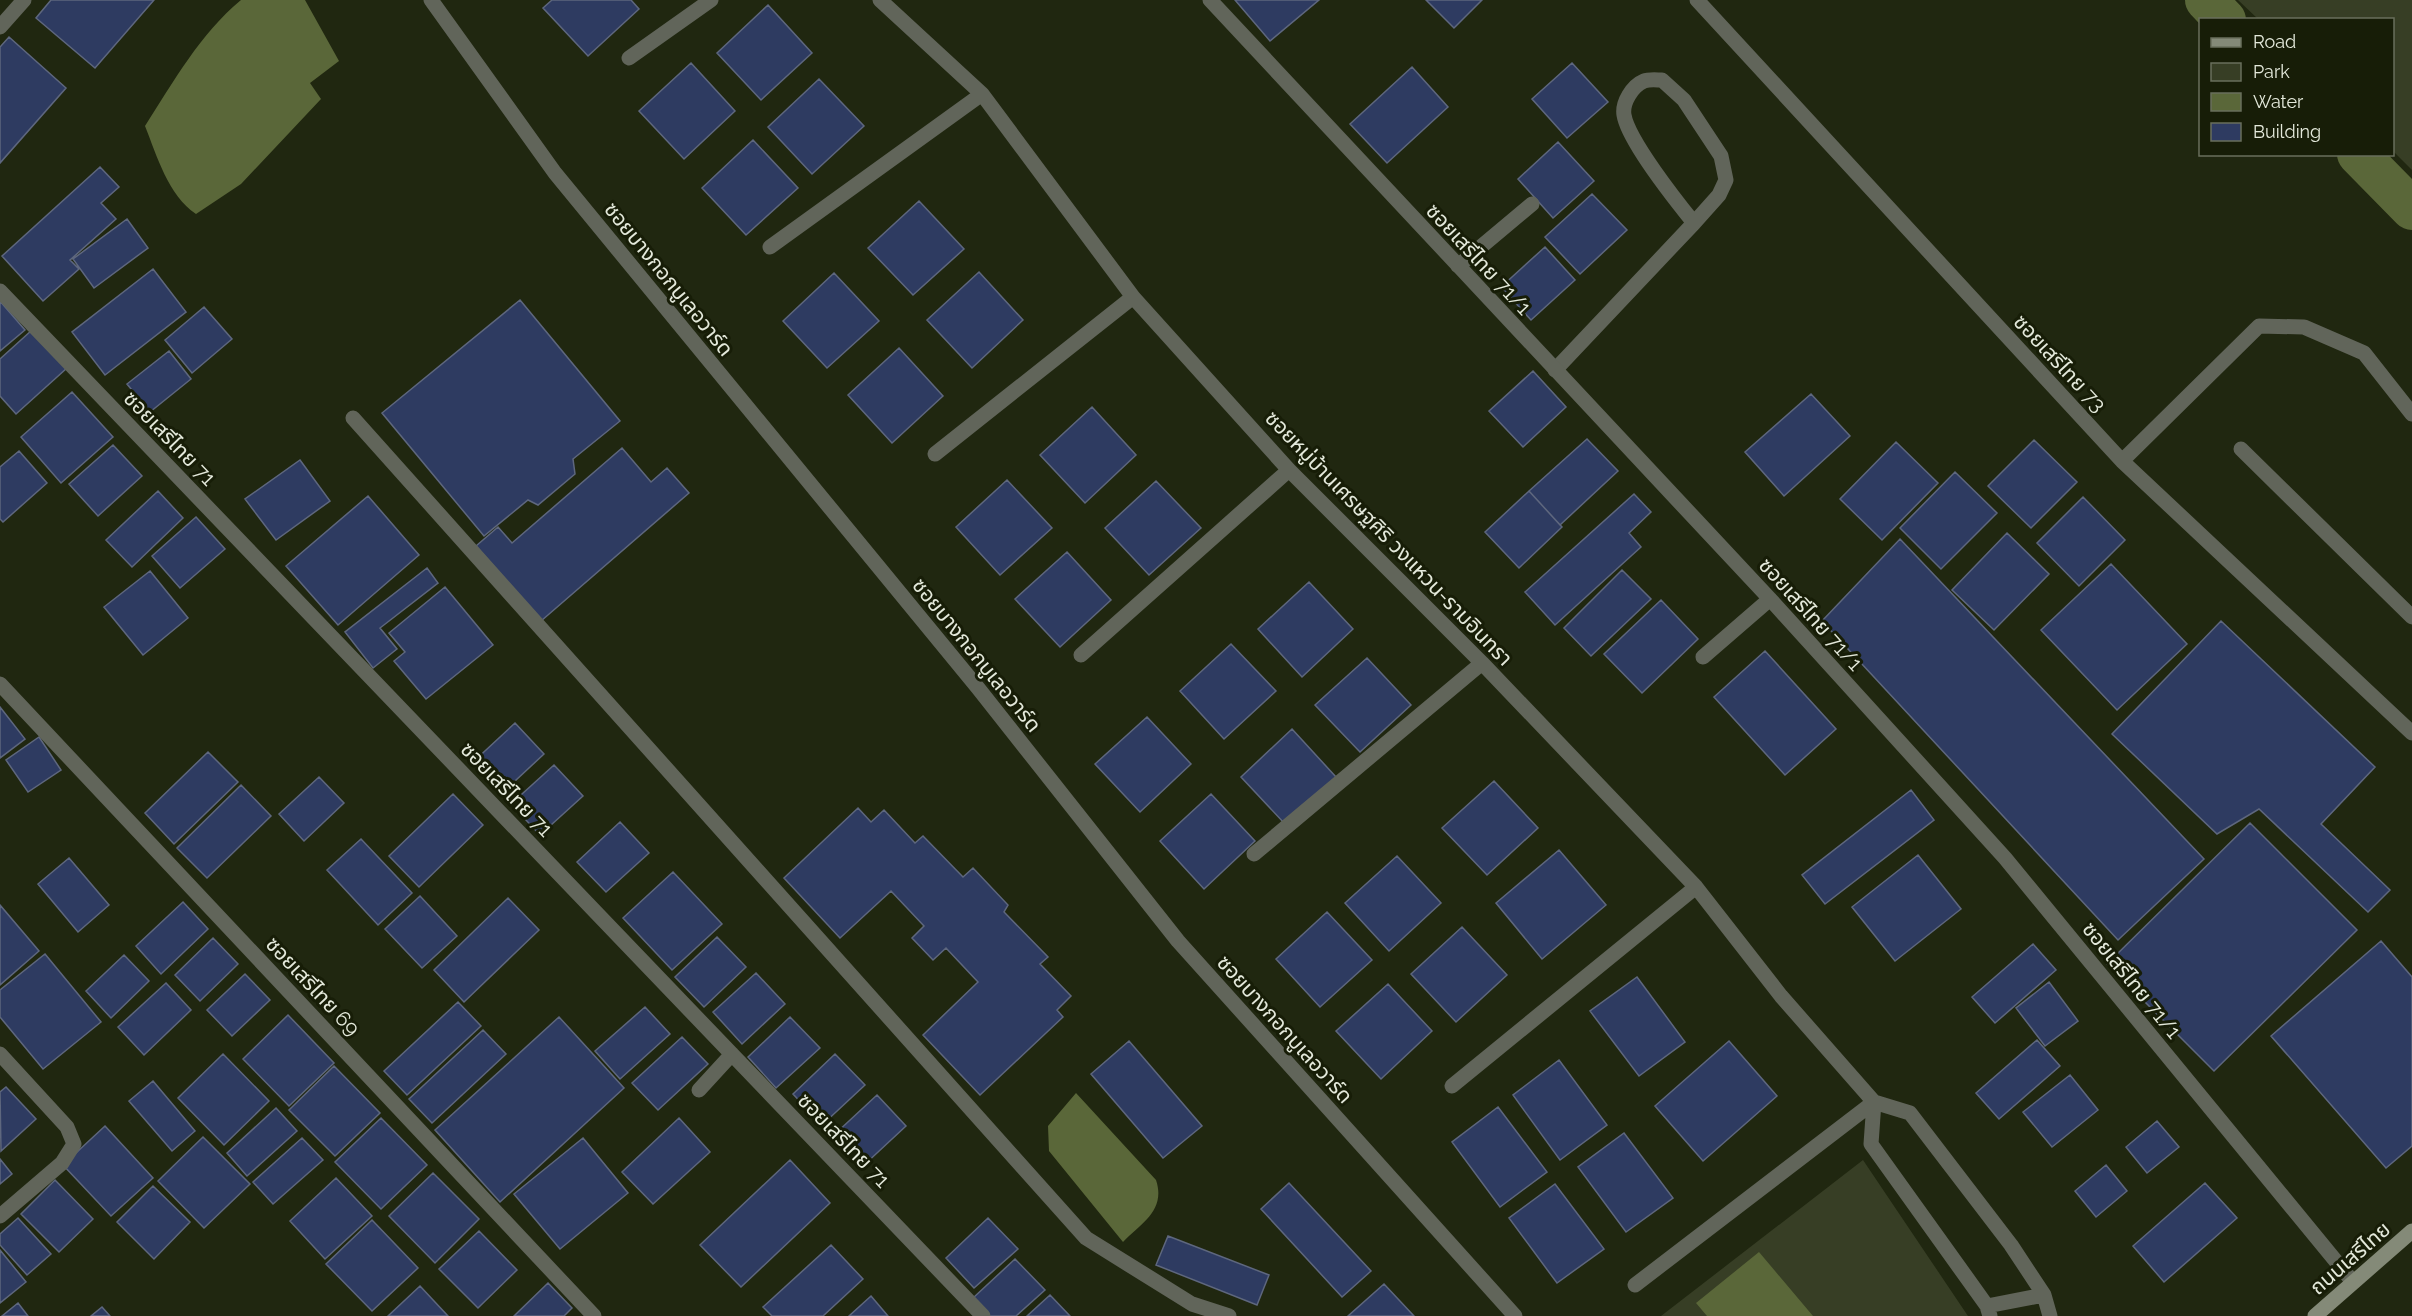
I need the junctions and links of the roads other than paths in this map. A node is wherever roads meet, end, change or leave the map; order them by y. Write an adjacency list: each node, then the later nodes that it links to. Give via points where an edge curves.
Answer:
1 (24, 0): 7 (street)
2 (431, 0): 46 (street, ซอยบางกอกบูเลอวาร์ด, via 555,173 978,688 1178,941)
3 (711, 0): 8 (street)
4 (880, 0): 9 (street, ซอยหมู่บ้านเศรษฐศิริ วงแหวน-รามอินทรา)
5 (1209, 0): 13 (street, ซอยเสรีไทย 71/1)
6 (1697, 0): 21 (street, ซอยเสรีไทย 73)
7 (0, 27)
8 (629, 57)
9 (982, 94): 12 (street); 15 (street, ซอยหมู่บ้านเศรษฐศิริ วงแหวน-รามอินทรา)
10 (1532, 204): 13 (street)
11 (1694, 223): 11 (street, via 1719,195 1726,180 1721,156 1684,100 1662,80 1645,81 1624,103 1624,116 1666,189); 16 (street)
12 (770, 247)
13 (1458, 266): 16 (street, ซอยเสรีไทย 71/1)
14 (0, 291): 33 (street, ซอยเสรีไทย 71)
15 (1133, 297): 20 (street); 22 (street, ซอยหมู่บ้านเศรษฐศิริ วงแหวน-รามอินทรา)
16 (1555, 370): 23 (street, ซอยเสรีไทย 71/1)
17 (2412, 414): 21 (street, via 2364,353 2304,327 2259,326)
18 (353, 418): 45 (street, via 1086,1238 1192,1304)
19 (2241, 449): 24 (street)
20 (935, 454)
21 (2122, 461): 29 (street, ซอยเสรีไทย 73)
22 (1289, 470): 25 (street); 27 (street, ซอยหมู่บ้านเศรษฐศิริ วงแหวน-รามอินทรา)
23 (1770, 599): 26 (street); 39 (street, ซอยเสรีไทย 71/1, via 2005,858)
24 (2412, 617)
25 (1081, 655)
26 (1703, 657)
27 (1482, 663): 30 (street); 31 (street, ซอยหมู่บ้านเศรษฐศิริ วงแหวน-รามอินทรา)
28 (0, 684): 43 (street, ซอยเสรีไทย 69)
29 (2412, 733)
30 (1254, 854)
31 (1696, 887): 34 (street); 36 (street, ซอยหมู่บ้านเศรษฐศิริ วงแหวน-รามอินทรา, via 1781,996)
32 (0, 1054): 37 (street, via 67,1127 74,1144 62,1162)
33 (732, 1054): 35 (street); 44 (street, ซอยเสรีไทย 71)
34 (1452, 1086)
35 (699, 1090)
36 (1874, 1102): 40 (street); 41 (street, via 1910,1113 2011,1245); 42 (street, via 1871,1144)
37 (0, 1216)
38 (2412, 1231): 39 (main road, ถนนเสรีไทย)
39 (2353, 1282): 48 (main road, ถนนเสรีไทย)
40 (1635, 1285)
41 (2044, 1295): 42 (street); 47 (street)
42 (1988, 1311)
43 (594, 1316)
44 (983, 1316)
45 (1229, 1316)
46 (1515, 1316)
47 (2050, 1316)
48 (2315, 1316)

